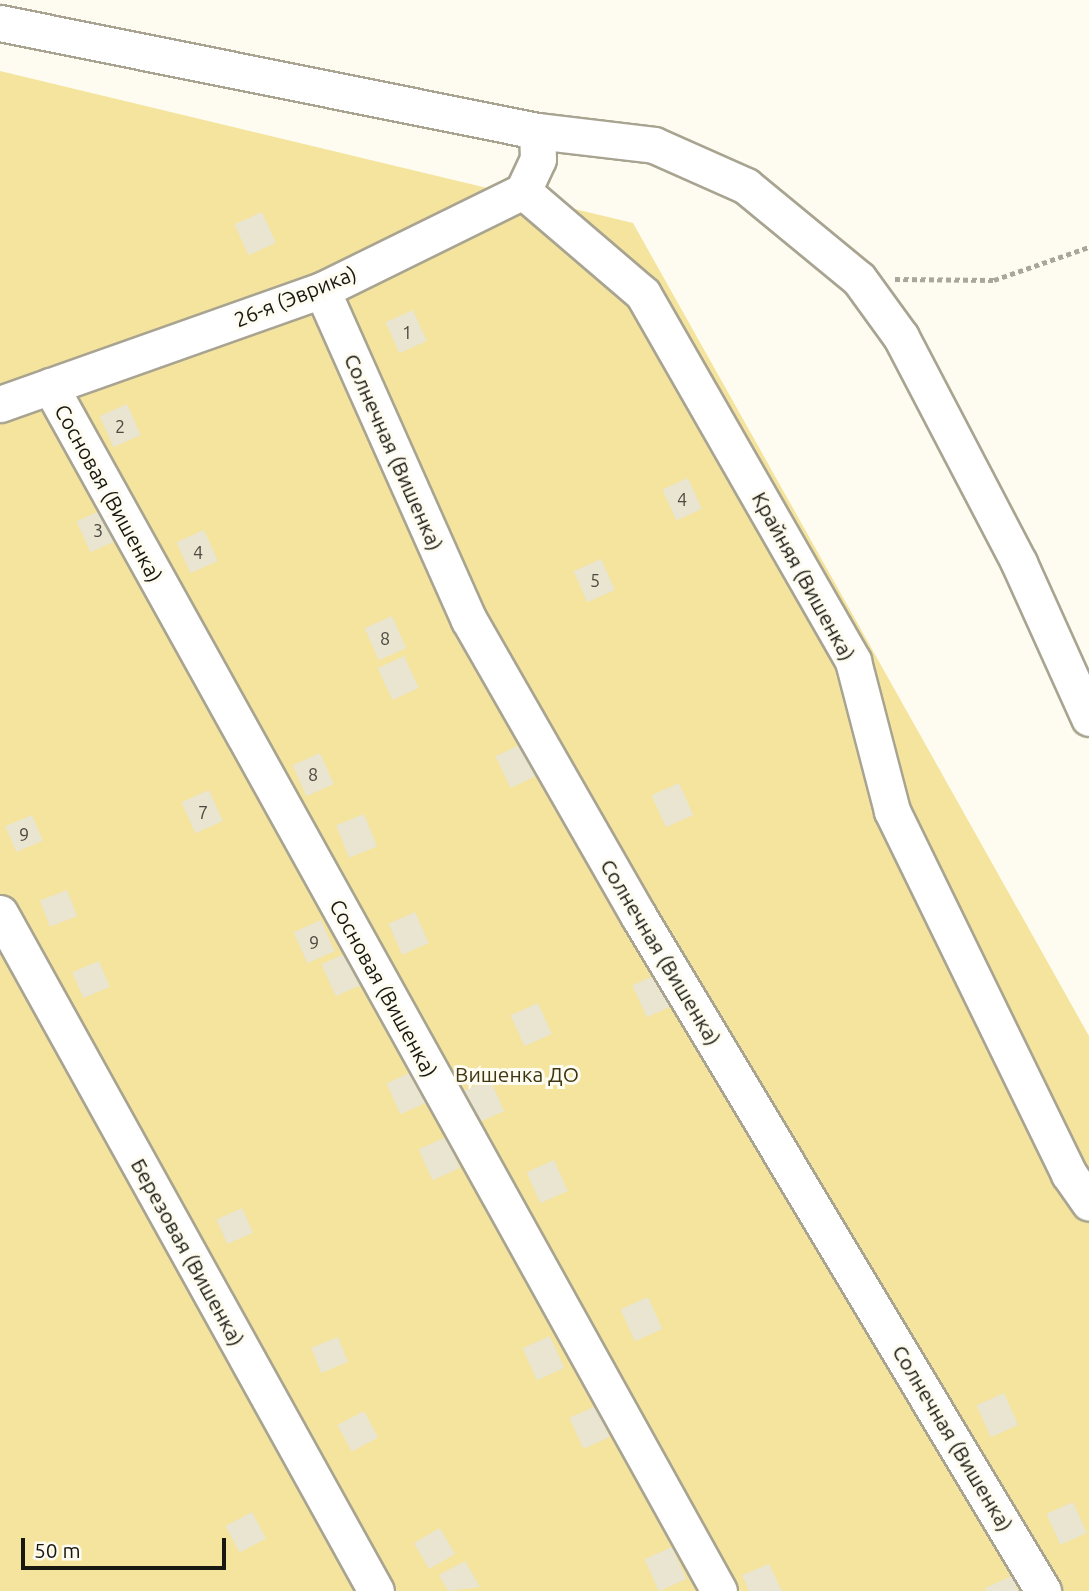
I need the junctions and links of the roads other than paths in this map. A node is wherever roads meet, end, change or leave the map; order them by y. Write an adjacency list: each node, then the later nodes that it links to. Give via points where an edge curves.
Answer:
1 (0, 23): 2 (lane)
2 (537, 131): 3 (lane, via 538,159); 7 (lane, via 654,145 746,186 859,279 901,337 1013,551)
3 (523, 191): 4 (lane, 26-я (Эврика)); 9 (lane, Крайняя (Вишенка), via 643,294 853,661 892,811 1069,1174)
4 (322, 290): 5 (lane, 26-я (Эврика)); 12 (lane, Солнечная (Вишенка), via 469,620 638,915)
5 (50, 386): 6 (lane, 26-я (Эврика)); 11 (lane, Сосновая (Вишенка))
6 (0, 404)
7 (1089, 718)
8 (0, 913): 10 (lane, Березовая (Вишенка))
9 (1089, 1203)
10 (376, 1591)
11 (719, 1591)
12 (1043, 1591)

